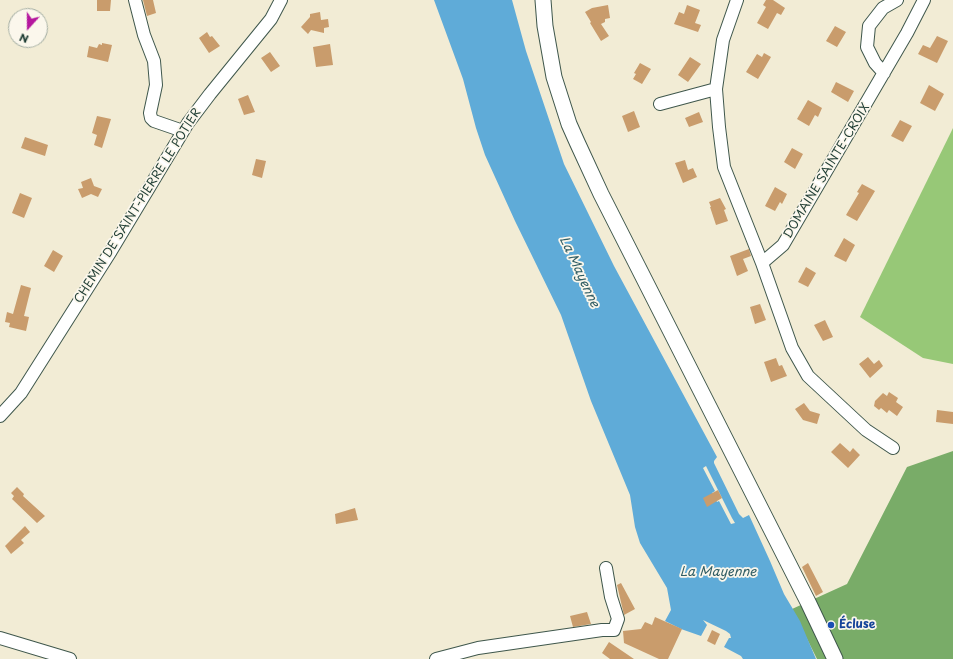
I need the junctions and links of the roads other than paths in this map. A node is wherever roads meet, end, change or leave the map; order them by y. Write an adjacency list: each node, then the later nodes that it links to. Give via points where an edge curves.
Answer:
1 (135, 0): 10 (street, via 154,61 156,85 151,118)
2 (281, 0): 10 (street, CHEMIN DE SAINT-PIERRE LE POTIER, via 271,19)
3 (737, 0): 8 (street, via 724,40)
4 (897, 0): 7 (street, via 882,8 869,26 867,47)
5 (924, 0): 7 (street, DOMAINE SAINTE-CROIX)
6 (546, 3): 16 (main road, via 554,77 580,149)
7 (884, 73): 11 (street, DOMAINE SAINTE-CROIX, via 783,245)
8 (716, 89): 9 (street); 11 (street, via 724,167)
9 (660, 104)
10 (183, 131): 12 (street, CHEMIN DE SAINT-PIERRE LE POTIER, via 25,387)
11 (762, 263): 13 (street, via 792,348 808,376 866,430)
12 (0, 416)
13 (893, 448)
14 (606, 568): 18 (street, via 618,619 614,630 478,648)
15 (0, 638): 17 (street)
16 (833, 654)
17 (70, 659)
18 (436, 659)

